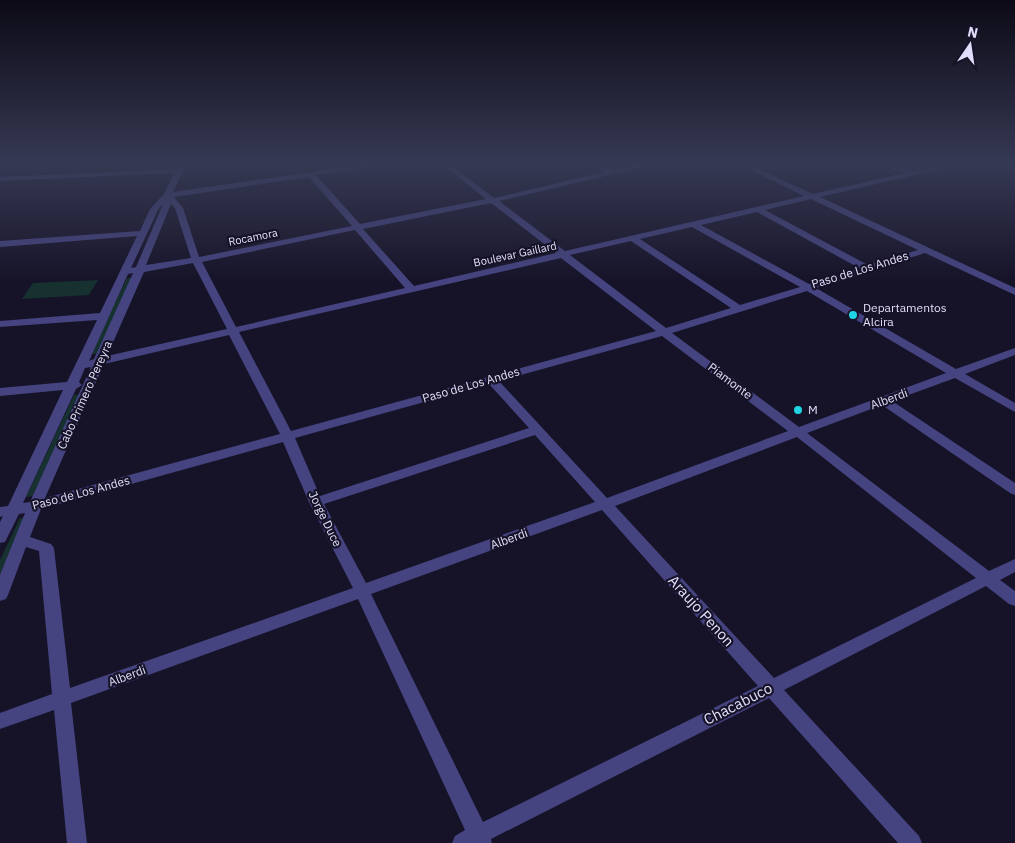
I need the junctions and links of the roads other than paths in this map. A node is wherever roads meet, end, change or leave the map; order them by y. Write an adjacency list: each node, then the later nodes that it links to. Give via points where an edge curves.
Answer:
1 (160, 203): 12 (street, Cabo Primero Pereyra)
2 (167, 203): 19 (street, Cabo Primero Pereyra)
3 (175, 203): 17 (street, Jorge Duce)
4 (336, 203): 11 (street)
5 (478, 203): 11 (street, Rocamora)
6 (498, 203): 16 (street, Piamonte)
7 (788, 203): 9 (street, Boulevar Gaillard)
8 (828, 203): 15 (street)
9 (760, 210): 10 (street, Boulevar Gaillard); 18 (street)
10 (695, 225): 13 (street, Boulevar Gaillard); 21 (street)
11 (356, 228): 17 (street, Rocamora); 22 (street)
12 (143, 233): 14 (street); 20 (street, Cabo Primero Pereyra)
13 (634, 239): 16 (street, Boulevar Gaillard); 24 (street)
14 (0, 244)
15 (927, 250): 18 (street, Paso de Los Andes); 23 (street)
16 (565, 255): 22 (street, Boulevar Gaillard); 28 (street, Piamonte)
17 (196, 260): 19 (street, Rocamora); 27 (street, Jorge Duce)
18 (866, 268): 21 (street, Paso de Los Andes)
19 (139, 270): 20 (street, Rocamora); 30 (street, Cabo Primero Pereyra)
20 (124, 272): 25 (street, Cabo Primero Pereyra)
21 (806, 286): 24 (street, Paso de Los Andes); 32 (street)
22 (410, 288): 27 (street, Boulevar Gaillard)
23 (1015, 292)
24 (738, 308): 28 (street, Paso de Los Andes)
25 (103, 316): 26 (street); 31 (street, Cabo Primero Pereyra)
26 (0, 324)
27 (231, 330): 30 (street, Boulevar Gaillard); 41 (street, Jorge Duce)
28 (664, 332): 33 (street, Paso de Los Andes); 40 (street, Piamonte)
29 (1015, 351): 32 (street, Alberdi)
30 (100, 362): 31 (street, Boulevar Gaillard); 34 (street, Cabo Primero Pereyra)
31 (80, 366): 35 (street, Cabo Primero Pereyra)
32 (958, 373): 37 (street, Alberdi); 38 (street)
33 (491, 379): 39 (street, Araujo Penon); 41 (street, Paso de Los Andes)
34 (91, 383): 35 (street); 45 (street, Cabo Primero Pereyra)
35 (71, 386): 36 (street); 46 (street, Cabo Primero Pereyra)
36 (0, 392)
37 (884, 401): 40 (street, Alberdi); 42 (street)
38 (1015, 408)
39 (537, 430): 43 (street); 44 (street, Araujo Penon)
40 (798, 432): 44 (street, Alberdi); 50 (street, Piamonte)
41 (288, 437): 43 (street, Jorge Duce); 45 (street, Paso de Los Andes)
42 (1015, 490)
43 (316, 502): 51 (street, Jorge Duce)
44 (605, 504): 51 (street, Alberdi); 54 (street, Araujo Penon)
45 (35, 506): 46 (street, Paso de Los Andes); 48 (street, Cabo Primero Pereyra)
46 (7, 511): 47 (street, Cabo Primero Pereyra)
47 (0, 538)
48 (22, 540): 52 (street, Cabo Primero Pereyra); 55 (street, via 46,548)
49 (1015, 565): 50 (street, Chacabuco)
50 (988, 579): 53 (street, Piamonte); 54 (street, Chacabuco)
51 (362, 591): 55 (street, Alberdi); 57 (street, Jorge Duce)
52 (0, 595)
53 (1015, 600)
54 (770, 688): 57 (street, Chacabuco); 60 (street, Araujo Penon)
55 (62, 700): 56 (street, Alberdi); 58 (street)
56 (0, 721)
57 (480, 839): 59 (street, Chacabuco)
58 (77, 843)
59 (462, 843)
60 (912, 843)

